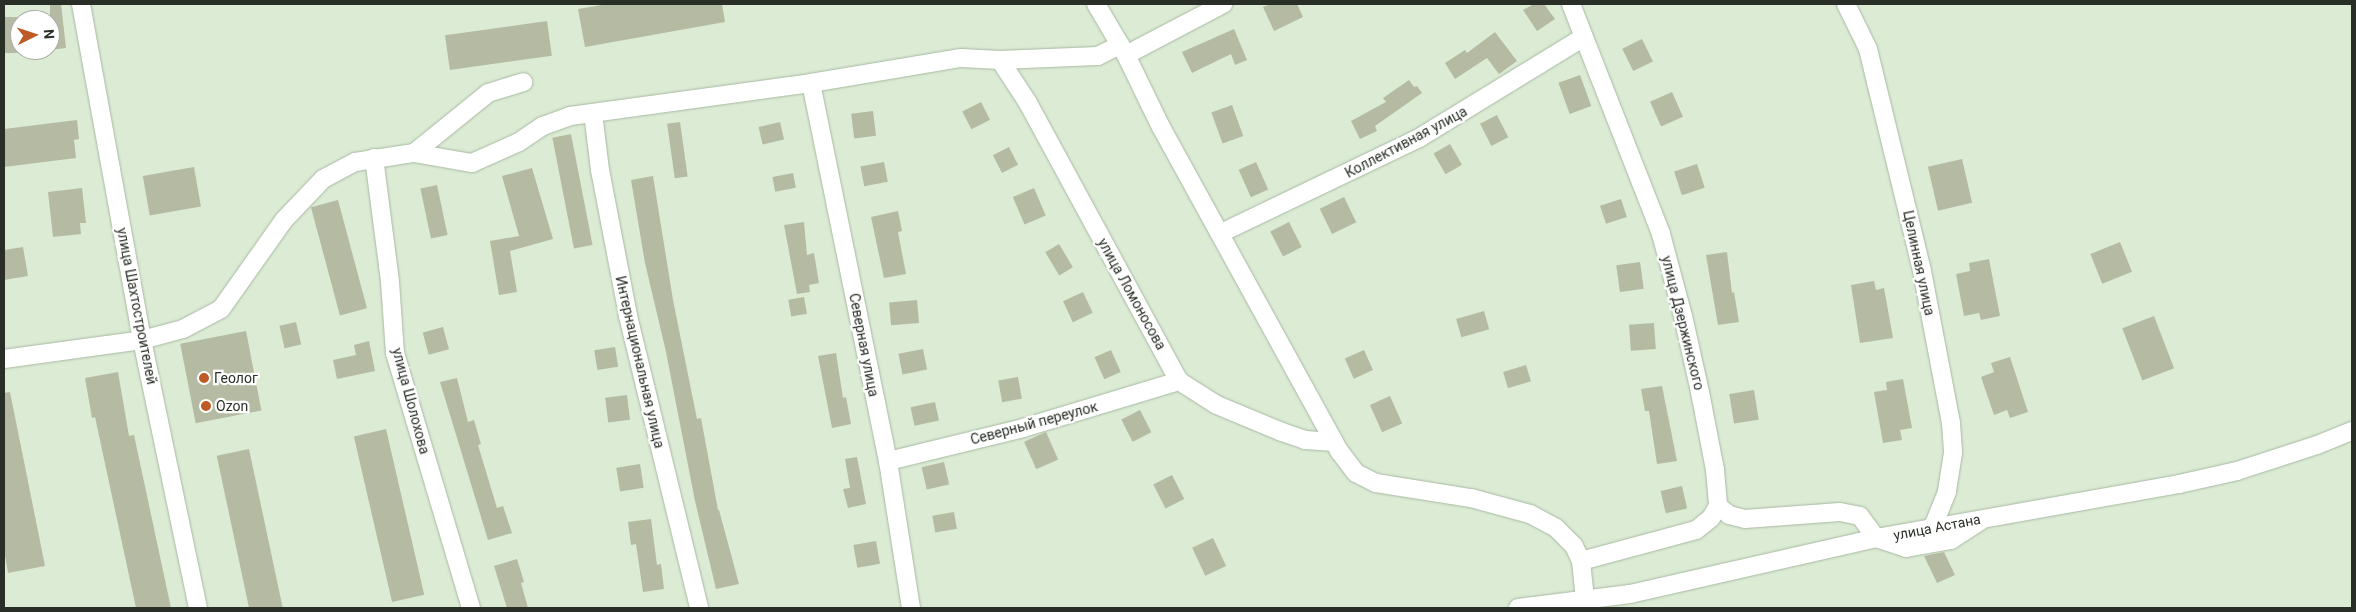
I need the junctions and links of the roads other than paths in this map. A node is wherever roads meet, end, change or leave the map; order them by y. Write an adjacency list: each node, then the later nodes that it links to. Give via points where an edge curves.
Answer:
1 (81, 4): 15 (street, улица Шахтостроителей)
2 (1096, 4): 7 (street)
3 (1223, 4): 7 (street)
4 (1571, 4): 6 (street, улица Дзержинского)
5 (1846, 4): 23 (street, Целинная улица, via 1868,49 1922,271 1951,423 1953,453 1947,492)
6 (1584, 37): 14 (street, Коллективная улица, via 1419,138); 21 (street, улица Дзержинского, via 1661,234 1700,392 1715,470)
7 (1123, 50): 8 (street, via 1098,56); 14 (street)
8 (1000, 60): 10 (street, via 961,58); 17 (street, улица Ломоносова, via 1028,103)
9 (523, 82): 12 (street, via 488,93)
10 (811, 83): 11 (street); 20 (street, Северная улица)
11 (593, 114): 12 (street, via 570,116 543,126 519,142 472,163); 30 (street, Интернациональная улица, via 600,170 628,316)
12 (414, 153): 13 (street)
13 (374, 158): 15 (street, via 355,162 323,179 284,220 221,309 183,329); 29 (street, улица Шолохова, via 390,282 395,353)
14 (1221, 233): 19 (street)
15 (142, 340): 16 (street); 28 (street, улица Шахтостроителей)
16 (4, 359)
17 (1180, 381): 19 (street, улица Ломоносова, via 1217,405 1282,432 1305,440); 20 (street, Северный переулок, via 1023,428)
18 (2352, 431): 22 (street, улица Астана, via 2237,471 2112,497)
19 (1334, 442): 25 (street, via 1356,474 1376,483 1472,498 1530,514 1556,528 1574,546)
20 (888, 461): 31 (street, Северная улица)
21 (1718, 506): 24 (street, via 1729,515 1745,519 1840,512 1860,516); 25 (street, via 1712,518 1696,530)
22 (1984, 518): 23 (street, улица Астана); 24 (street, via 1951,540 1934,545 1906,548)
23 (1933, 527): 24 (street, улица Астана)
24 (1876, 538): 27 (street, улица Астана)
25 (1580, 561): 26 (street)
26 (1585, 600): 27 (street, улица Астана); 32 (street, улица Астана)
27 (1630, 601)
28 (198, 608)
29 (471, 608)
30 (699, 608)
31 (912, 608)
32 (1518, 608)

